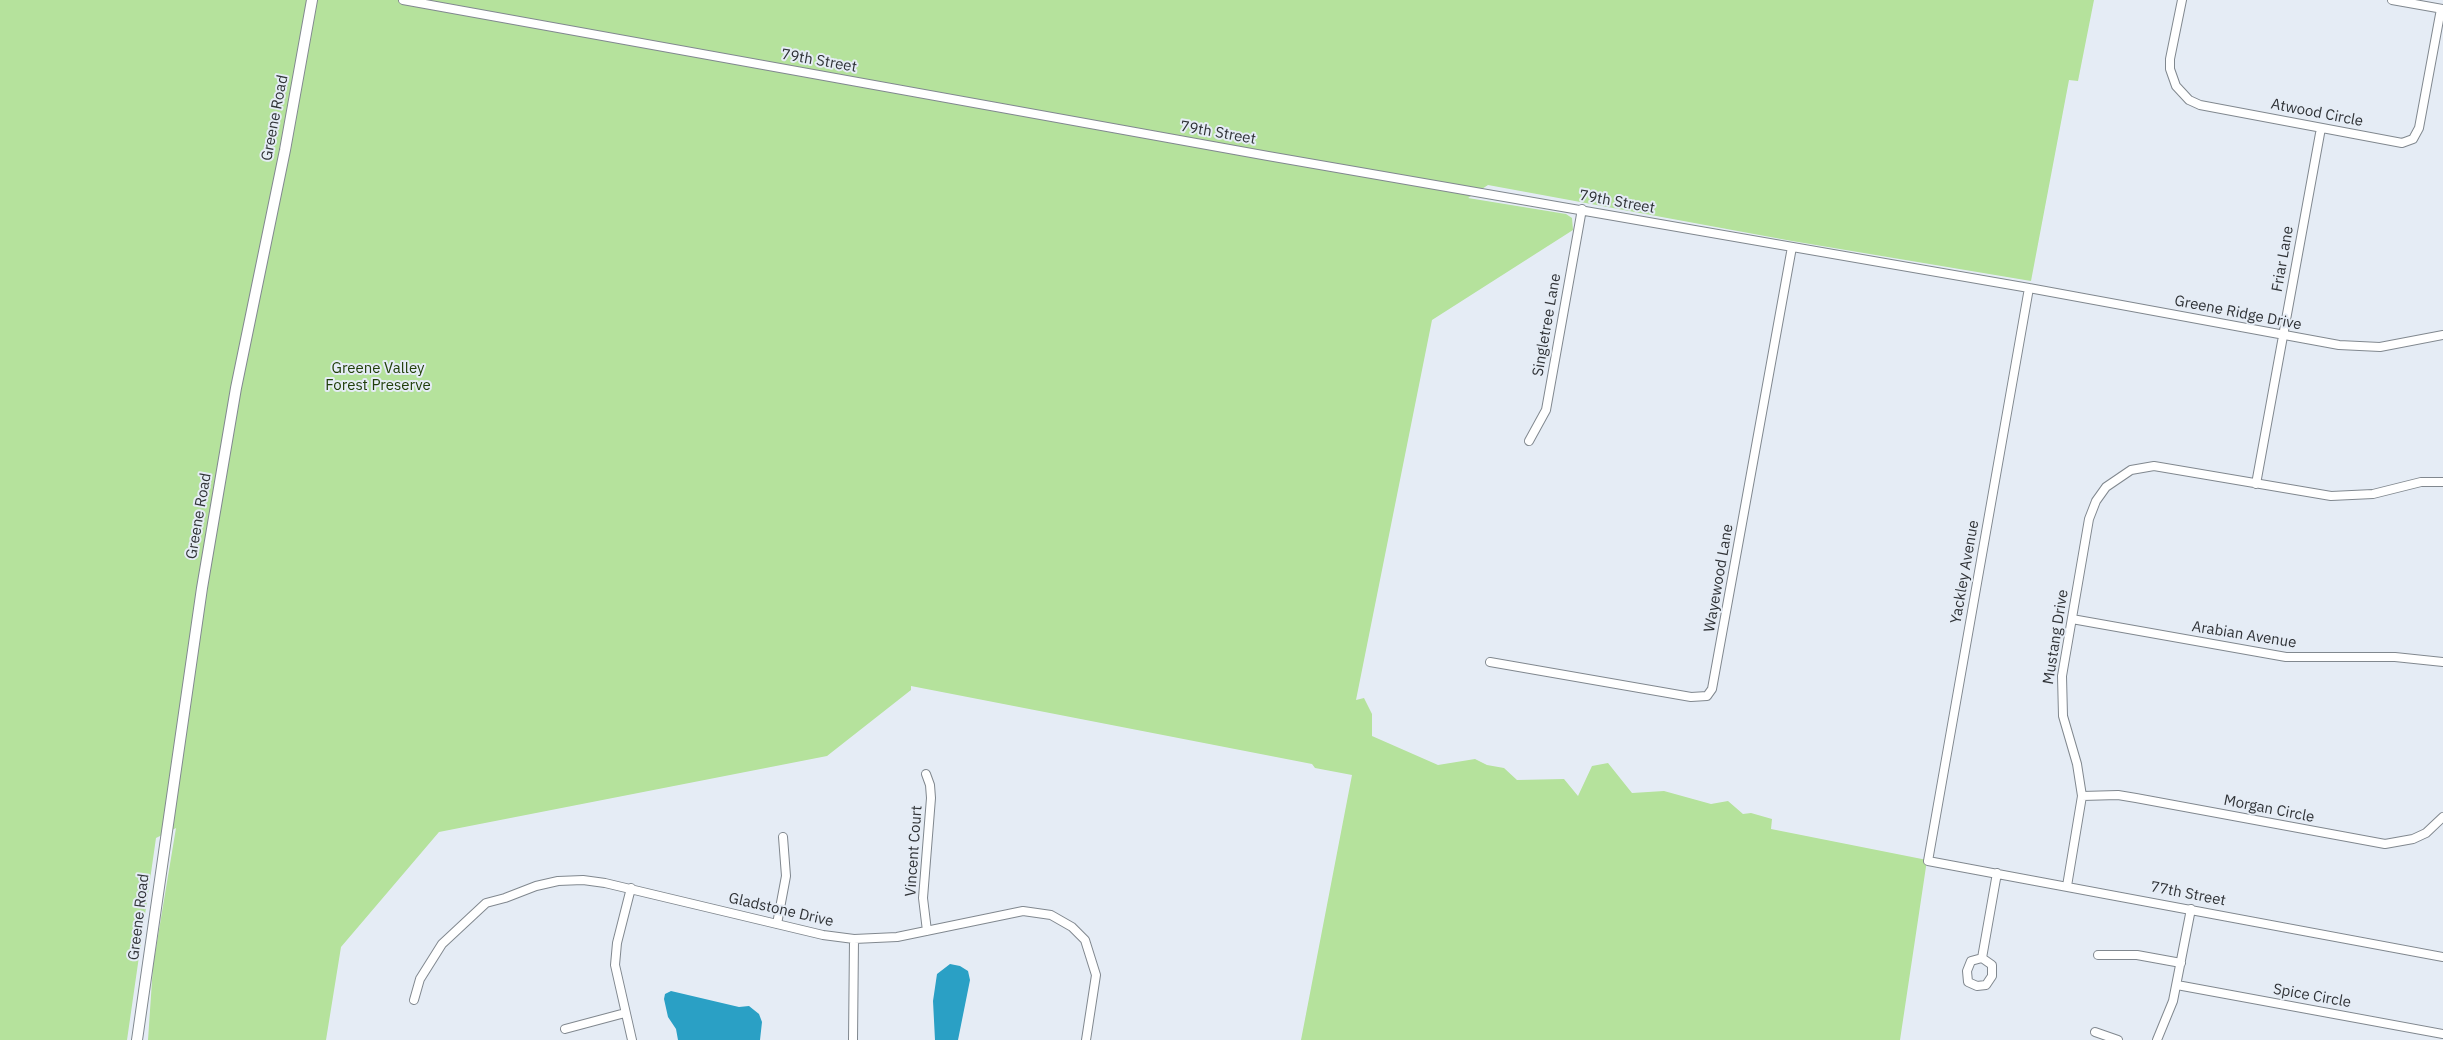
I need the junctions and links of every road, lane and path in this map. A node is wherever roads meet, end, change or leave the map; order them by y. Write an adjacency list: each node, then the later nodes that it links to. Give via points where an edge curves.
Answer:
1 (312, 0): 40 (street, Greene Road, via 236,388 202,588)
2 (402, 0): 7 (street, 79th Street)
3 (2182, 0): 6 (street, Atwood Circle, via 2170,69 2183,95 2200,105)
4 (2392, 0): 5 (street)
5 (2442, 9): 6 (street, Atwood Circle, via 2420,128 2413,139 2402,143)
6 (2321, 128): 10 (street, Friar Lane)
7 (1582, 210): 8 (street, 79th Street); 12 (street, Singletree Lane, via 1546,410)
8 (1792, 247): 9 (street, 79th Street); 16 (street, Wayewood Lane, via 1712,689 1707,696 1691,697)
9 (2029, 288): 10 (street, Greene Ridge Drive); 22 (street, Yackley Avenue)
10 (2284, 335): 11 (street, Greene Ridge Drive, via 2350,347 2380,347); 14 (street, Friar Lane)
11 (2443, 335)
12 (1529, 441)
13 (2443, 482): 14 (street, via 2421,482 2353,496 2312,494)
14 (2256, 484): 15 (street, Mustang Drive, via 2164,467 2144,467 2123,474 2106,487 2089,520)
15 (2072, 619): 17 (street, Arabian Avenue, via 2269,655 2395,657); 19 (street, Mustang Drive, via 2062,676 2061,704)
16 (1490, 662)
17 (2443, 662)
18 (926, 774): 28 (street, Vincent Court, via 931,798 923,898)
19 (2082, 796): 20 (street, Morgan Circle, via 2118,795 2385,844 2426,833); 24 (street, Mustang Drive)
20 (2443, 817)
21 (783, 837): 27 (street, via 786,876)
22 (1928, 860): 23 (street, 77th Street)
23 (1997, 873): 24 (street, 77th Street); 32 (street)
24 (2067, 886): 26 (street, 77th Street)
25 (631, 888): 27 (street, Gladstone Drive); 35 (street, Gladstone Drive, via 594,881 558,881 486,903 442,944 420,979); 36 (street, via 616,958)
26 (2191, 909): 31 (street, 77th Street); 33 (street)
27 (777, 924): 29 (street, Gladstone Drive)
28 (927, 931): 29 (street, Gladstone Drive, via 878,939); 43 (street, Gladstone Drive, via 1023,911 1061,919 1085,940 1096,975)
29 (854, 939): 42 (street)
30 (2098, 956): 33 (street, via 2137,955)
31 (2443, 957)
32 (1982, 958)
33 (2181, 963): 34 (street)
34 (2177, 985): 39 (street, Spice Circle); 45 (street)
35 (414, 1000)
36 (625, 1013): 37 (street); 41 (street)
37 (565, 1029)
38 (2095, 1032): 44 (street)
39 (2443, 1034)
40 (137, 1040)
41 (632, 1040)
42 (853, 1040)
43 (1086, 1040)
44 (2118, 1040)
45 (2158, 1040)

